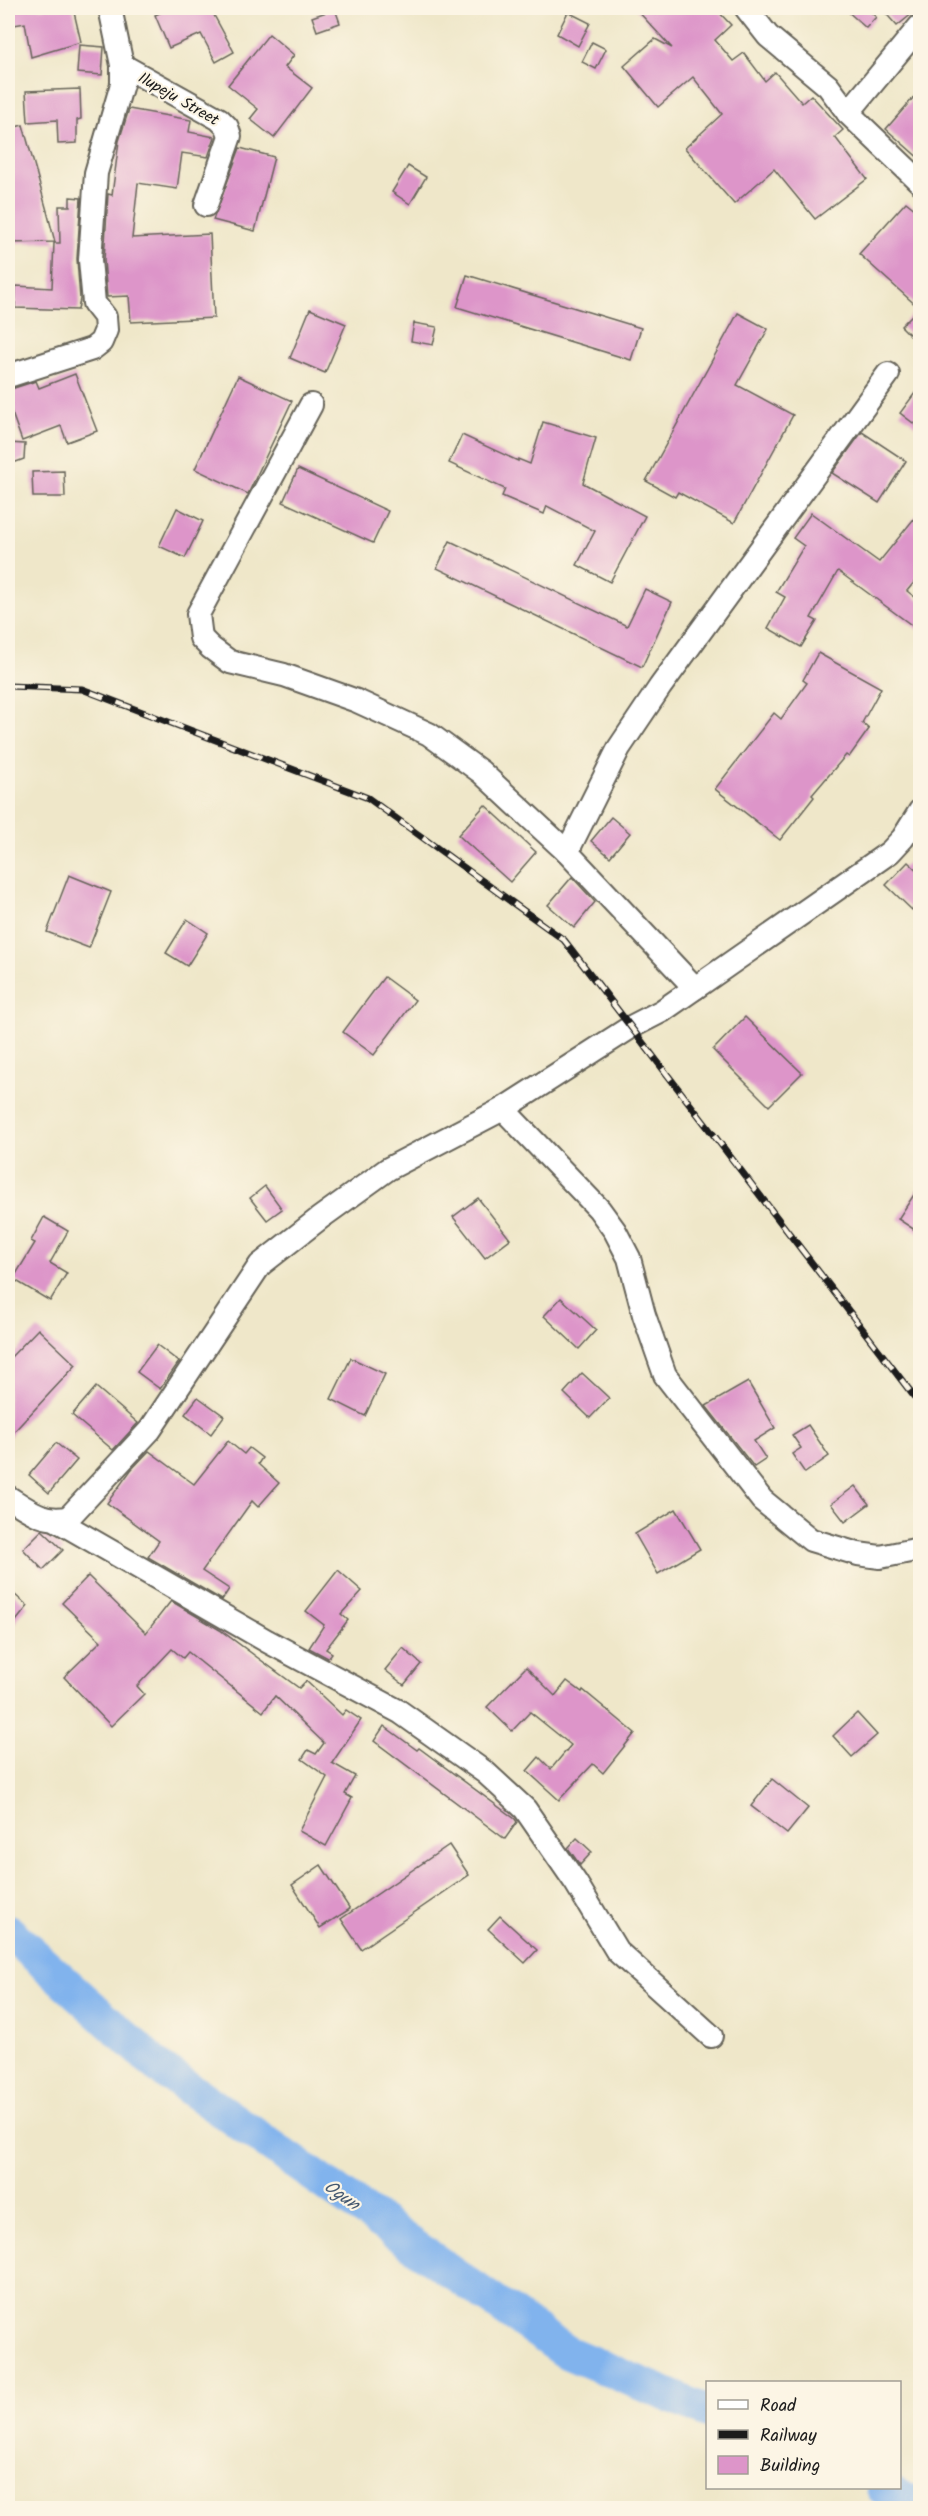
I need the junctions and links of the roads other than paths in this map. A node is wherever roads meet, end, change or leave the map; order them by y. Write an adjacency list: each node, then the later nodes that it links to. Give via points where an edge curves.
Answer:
1 (110, 8): 4 (street)
2 (746, 8): 5 (street, via 768,36 828,86)
3 (921, 26): 5 (street)
4 (122, 65): 7 (street, Ilupeju Street, via 227,127 230,136); 9 (street, via 122,84 96,173 90,260 94,303 105,317 106,330 101,342 92,349)
5 (848, 113): 6 (street)
6 (921, 182)
7 (206, 205)
8 (888, 374): 13 (street, via 660,687 620,748)
9 (8, 376)
10 (311, 405): 13 (street, via 198,614 201,638 230,662 284,675 357,701 429,734 481,772)
11 (921, 812): 12 (street)
12 (912, 843): 14 (street, via 890,852)
13 (567, 852): 14 (street)
14 (695, 988): 15 (street)
15 (503, 1109): 17 (street, via 387,1169 260,1265 150,1430 69,1518); 18 (street, via 599,1209 615,1231 629,1258 665,1375 762,1500 811,1540 880,1557)
16 (8, 1497): 17 (street, via 40,1517)
17 (57, 1521): 19 (street, via 400,1712 486,1773 525,1809 617,1951)
18 (921, 1549)
19 (711, 2036)

